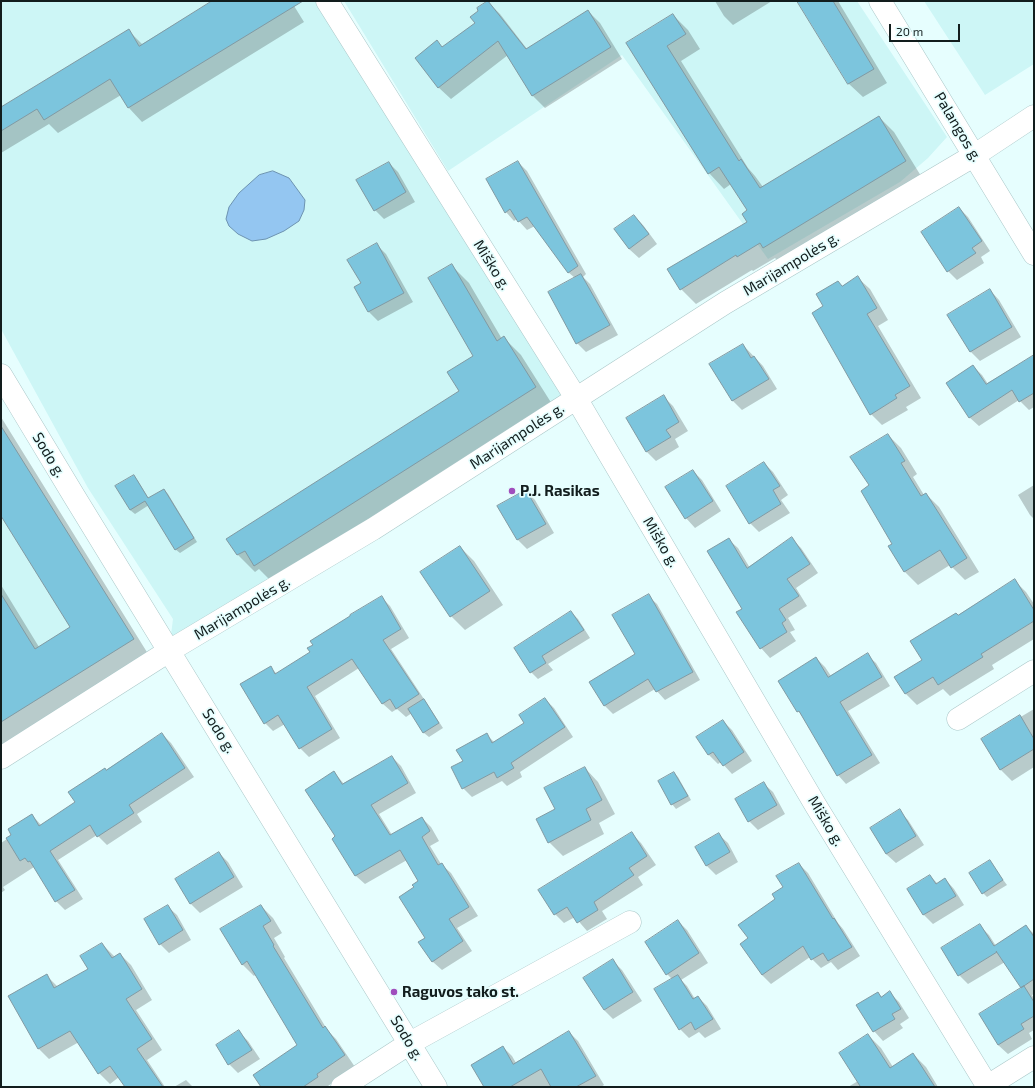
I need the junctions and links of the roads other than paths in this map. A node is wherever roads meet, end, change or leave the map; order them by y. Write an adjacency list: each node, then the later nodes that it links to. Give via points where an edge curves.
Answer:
1 (327, 1): 7 (street, Miško g.)
2 (880, 1): 4 (street, Palangos g.)
3 (1034, 116): 4 (street, Marijampolės g.)
4 (975, 155): 5 (street, Palangos g.); 7 (street, Marijampolės g., via 725,303)
5 (1034, 254)
6 (1, 375): 8 (street, Sodo g.)
7 (576, 398): 8 (street, Marijampolės g., via 373,529); 17 (street, Miško g., via 816,806)
8 (169, 651): 11 (street, Marijampolės g.); 13 (street, Sodo g.)
9 (1034, 671): 10 (street)
10 (958, 719)
11 (1, 758)
12 (630, 922): 13 (street)
13 (410, 1043): 15 (street); 16 (street, Sodo g.)
14 (1034, 1057): 17 (street)
15 (342, 1087)
16 (436, 1087)
17 (987, 1087)

